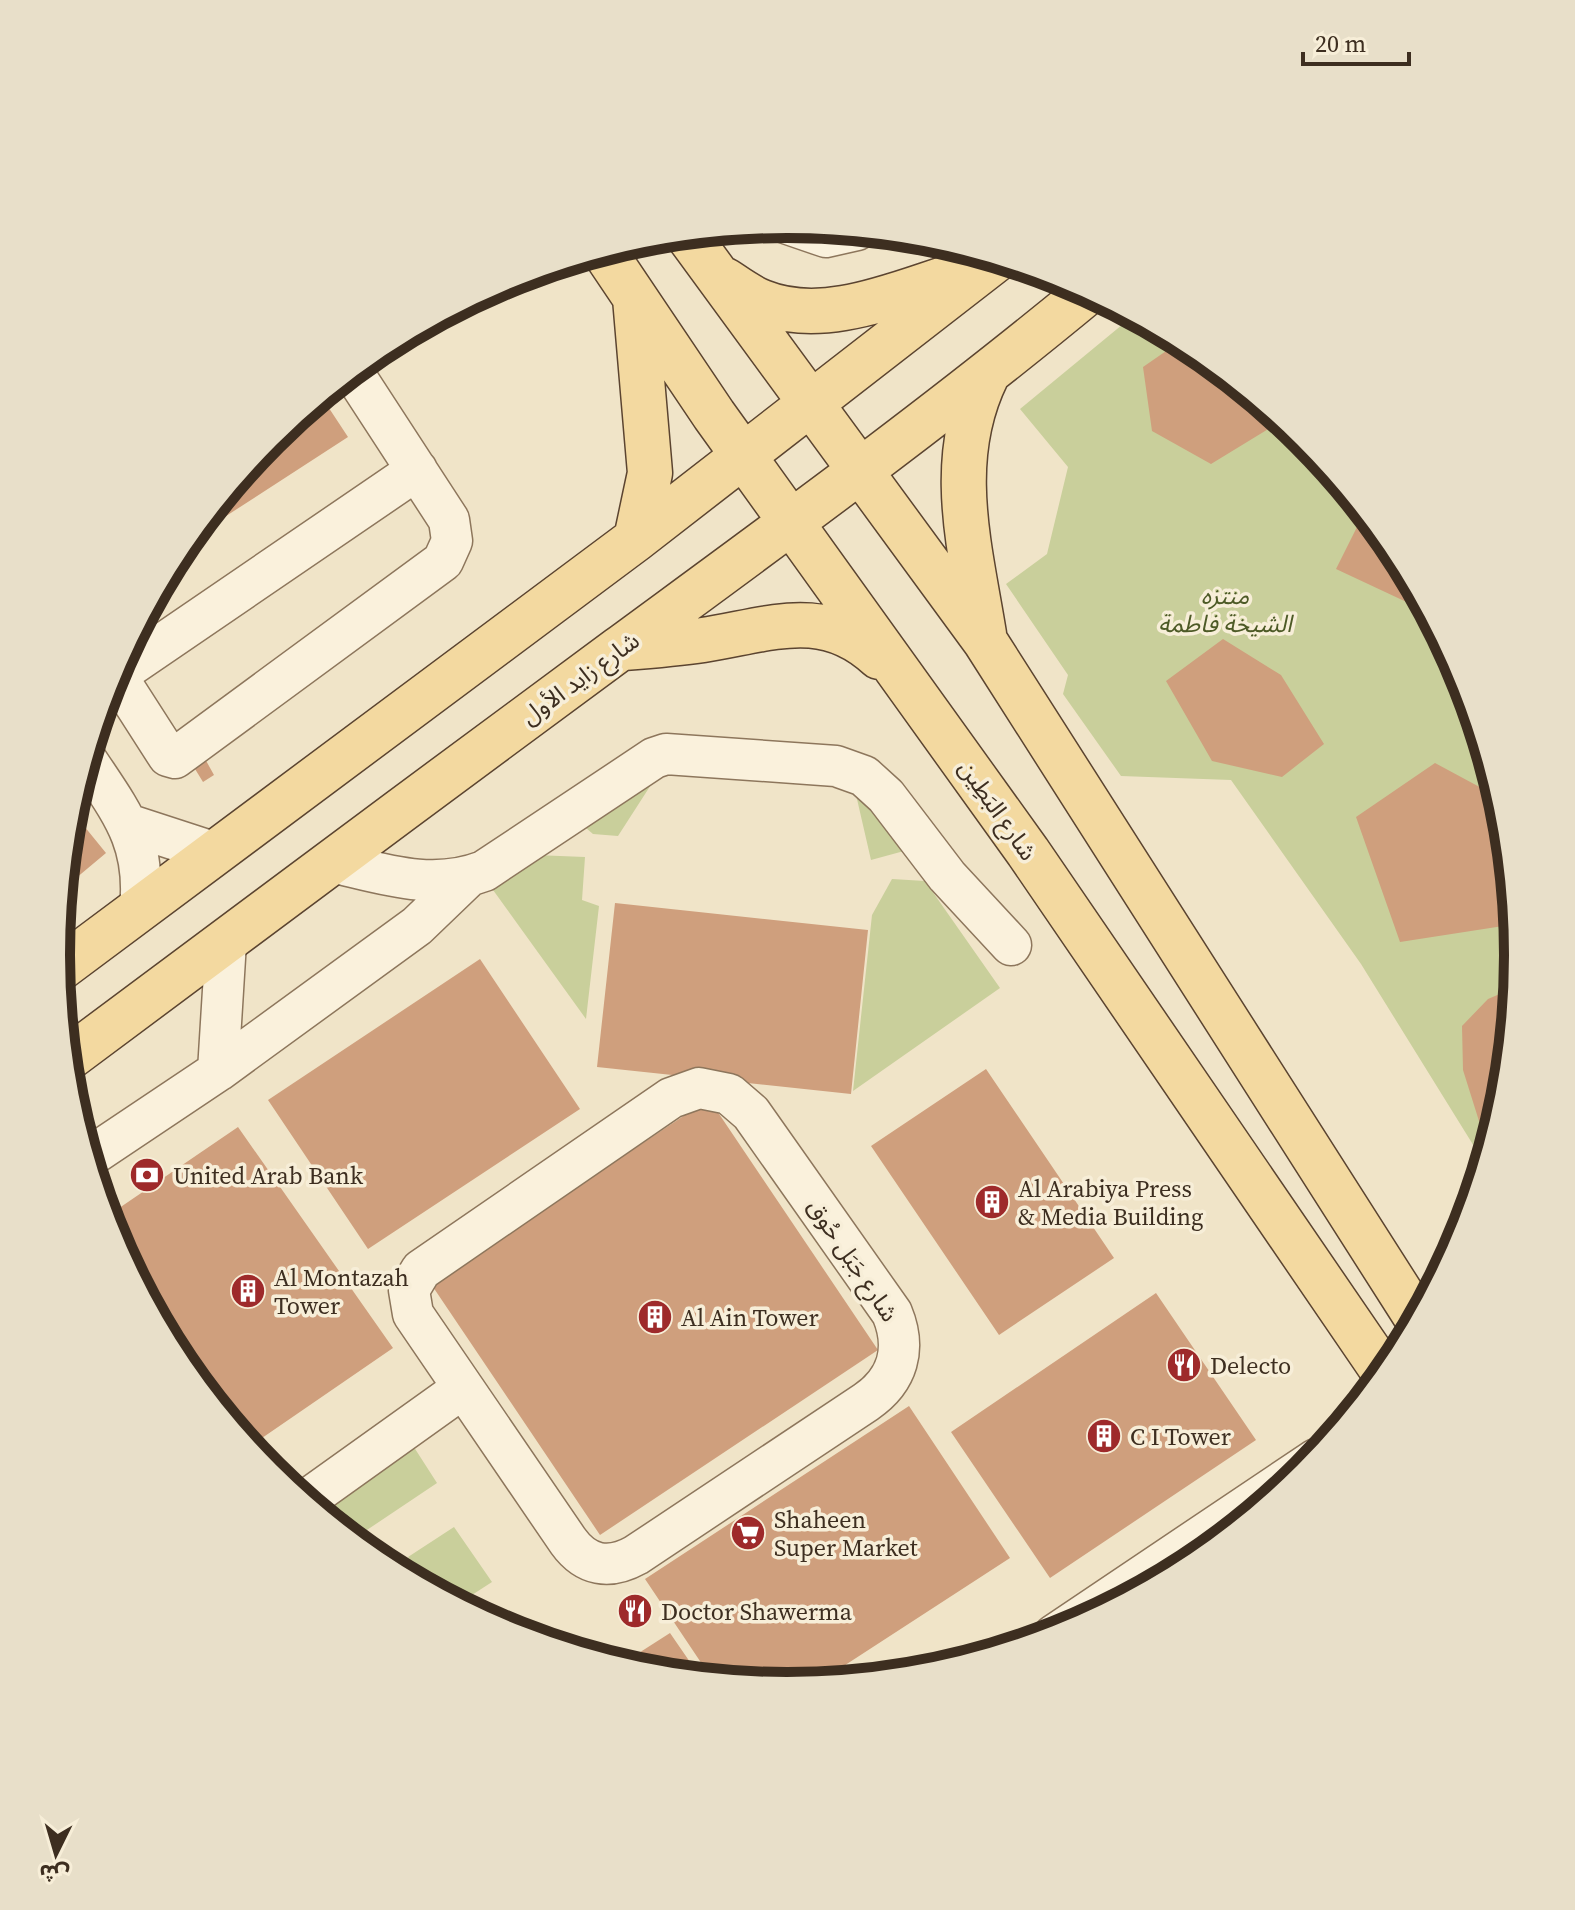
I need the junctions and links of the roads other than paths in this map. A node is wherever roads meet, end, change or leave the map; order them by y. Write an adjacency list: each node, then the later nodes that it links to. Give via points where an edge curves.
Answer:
1 (694, 244): 5 (main road)
2 (610, 260): 6 (main road, شارع البَطِين)
3 (983, 265): 5 (main road, via 859,304 807,312 760,302)
4 (987, 266): 10 (main road)
5 (717, 275): 10 (main road)
6 (634, 292): 11 (main road, شارع البَطِين); 15 (main road, via 650,473)
7 (1079, 299): 8 (main road, شارع زايد الأول)
8 (987, 375): 13 (main road, شارع زايد الأول); 16 (main road, via 967,434 961,495)
9 (358, 381): 12 (street)
10 (811, 404): 11 (main road); 13 (main road)
11 (744, 457): 14 (main road, شارع البَطِين); 15 (main road)
12 (417, 470): 18 (street); 19 (street, via 452,530 449,551 437,568 175,758 168,756)
13 (861, 472): 14 (main road, شارع زايد الأول); 16 (main road)
14 (793, 524): 17 (main road, شارع زايد الأول); 20 (main road, شارع البَطِين)
15 (636, 539): 23 (main road)
16 (985, 641): 33 (main road)
17 (620, 648): 20 (main road, via 814,624 862,642); 24 (main road, شارع زايد الأول)
18 (132, 664)
19 (121, 689)
20 (913, 689): 34 (main road, شارع البَطِين)
21 (94, 771): 22 (street)
22 (130, 825): 23 (street); 26 (street, via 141,866)
23 (216, 853): 26 (main road)
24 (332, 862): 25 (street, via 426,883); 27 (main road, شارع زايد الأول)
25 (467, 878): 28 (street, via 666,754 836,766 876,785 947,876); 31 (street, via 417,926)
26 (140, 909): 29 (main road)
27 (226, 942): 30 (main road, شارع زايد الأول); 31 (street)
28 (1011, 945)
29 (70, 961)
30 (77, 1052)
31 (218, 1071): 32 (street)
32 (97, 1152)
33 (1411, 1310)
34 (1378, 1363)
35 (463, 1388): 35 (street, شارع جَبَل حُوق, via 575,1551 613,1565 636,1555 880,1392 898,1362 899,1329 751,1113 729,1094 699,1088 671,1098 413,1279 413,1314); 36 (street)
36 (314, 1494)
37 (1247, 1505): 38 (street)
38 (1121, 1590)

